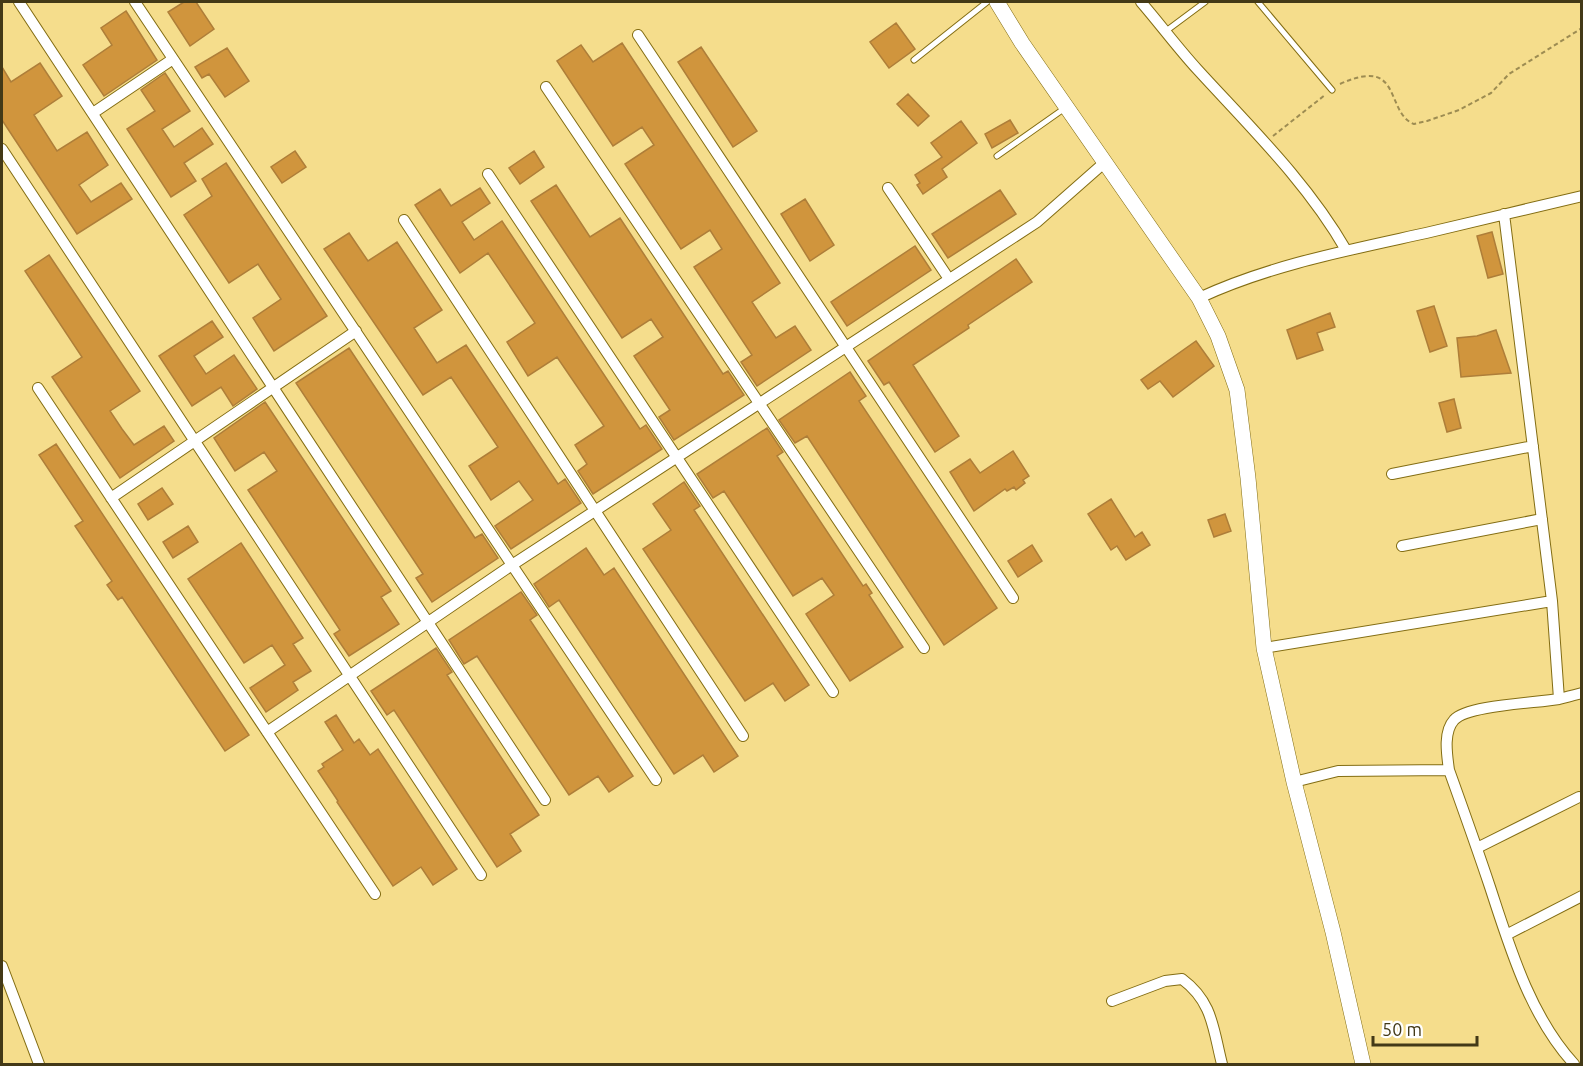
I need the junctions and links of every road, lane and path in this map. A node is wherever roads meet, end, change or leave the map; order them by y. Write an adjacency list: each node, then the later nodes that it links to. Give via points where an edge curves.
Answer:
1 (19, 2): 16 (street)
2 (135, 2): 11 (street)
3 (987, 2): 12 (lane)
4 (997, 2): 15 (main road)
5 (1141, 2): 9 (street)
6 (1205, 2): 9 (lane)
7 (1258, 2): 14 (lane)
8 (1581, 28): 14 (path, via 1509,74 1491,93 1427,121 1414,124 1401,116 1387,82 1381,78 1355,78)
9 (1166, 31): 17 (street)
10 (638, 35): 30 (street)
11 (173, 59): 16 (street); 29 (street)
12 (914, 60)
13 (546, 87): 33 (street)
14 (1332, 90): 17 (path)
15 (1066, 107): 19 (lane); 20 (main road)
16 (93, 113): 31 (street)
17 (1265, 142): 26 (street, via 1330,222)
18 (2, 148): 34 (street)
19 (997, 156)
20 (1104, 163): 27 (street, via 1037,222); 28 (main road)
21 (488, 174): 36 (street)
22 (888, 188): 27 (street)
23 (1581, 196): 24 (street)
24 (1504, 214): 26 (street); 35 (street)
25 (404, 220): 39 (street)
26 (1346, 250): 28 (street, via 1228,285)
27 (949, 279): 30 (street)
28 (1198, 298): 47 (main road, via 1218,336 1237,390)
29 (356, 331): 31 (street); 42 (street)
30 (846, 347): 33 (street); 43 (street)
31 (273, 387): 34 (street); 45 (street)
32 (38, 388): 38 (street)
33 (759, 404): 36 (street); 46 (street)
34 (194, 441): 38 (street); 48 (street)
35 (1533, 446): 37 (street); 40 (street)
36 (677, 458): 39 (street); 49 (street)
37 (1392, 474)
38 (111, 498): 52 (street)
39 (595, 511): 42 (street); 53 (street)
40 (1542, 519): 41 (street); 44 (street)
41 (1402, 546)
42 (512, 566): 45 (street); 55 (street)
43 (1013, 598)
44 (1552, 601): 47 (street); 51 (street)
45 (428, 623): 48 (street); 58 (street)
46 (924, 648)
47 (1264, 648): 56 (main road)
48 (350, 676): 52 (street); 60 (street)
49 (833, 692)
50 (1581, 693): 51 (street)
51 (1559, 699): 54 (street, via 1484,708 1453,720 1445,743)
52 (267, 732): 61 (street)
53 (743, 736)
54 (1449, 770): 56 (street, via 1338,771); 59 (street)
55 (656, 780)
56 (1294, 782): 68 (main road)
57 (1579, 797): 59 (street)
58 (545, 800)
59 (1477, 848): 63 (street)
60 (481, 875)
61 (375, 894)
62 (1581, 896): 63 (street)
63 (1506, 935): 69 (street, via 1537,1010)
64 (2, 966): 66 (street)
65 (1112, 1000): 67 (street, via 1182,979 1207,1004)
66 (39, 1065)
67 (1222, 1065)
68 (1363, 1065)
69 (1574, 1065)

